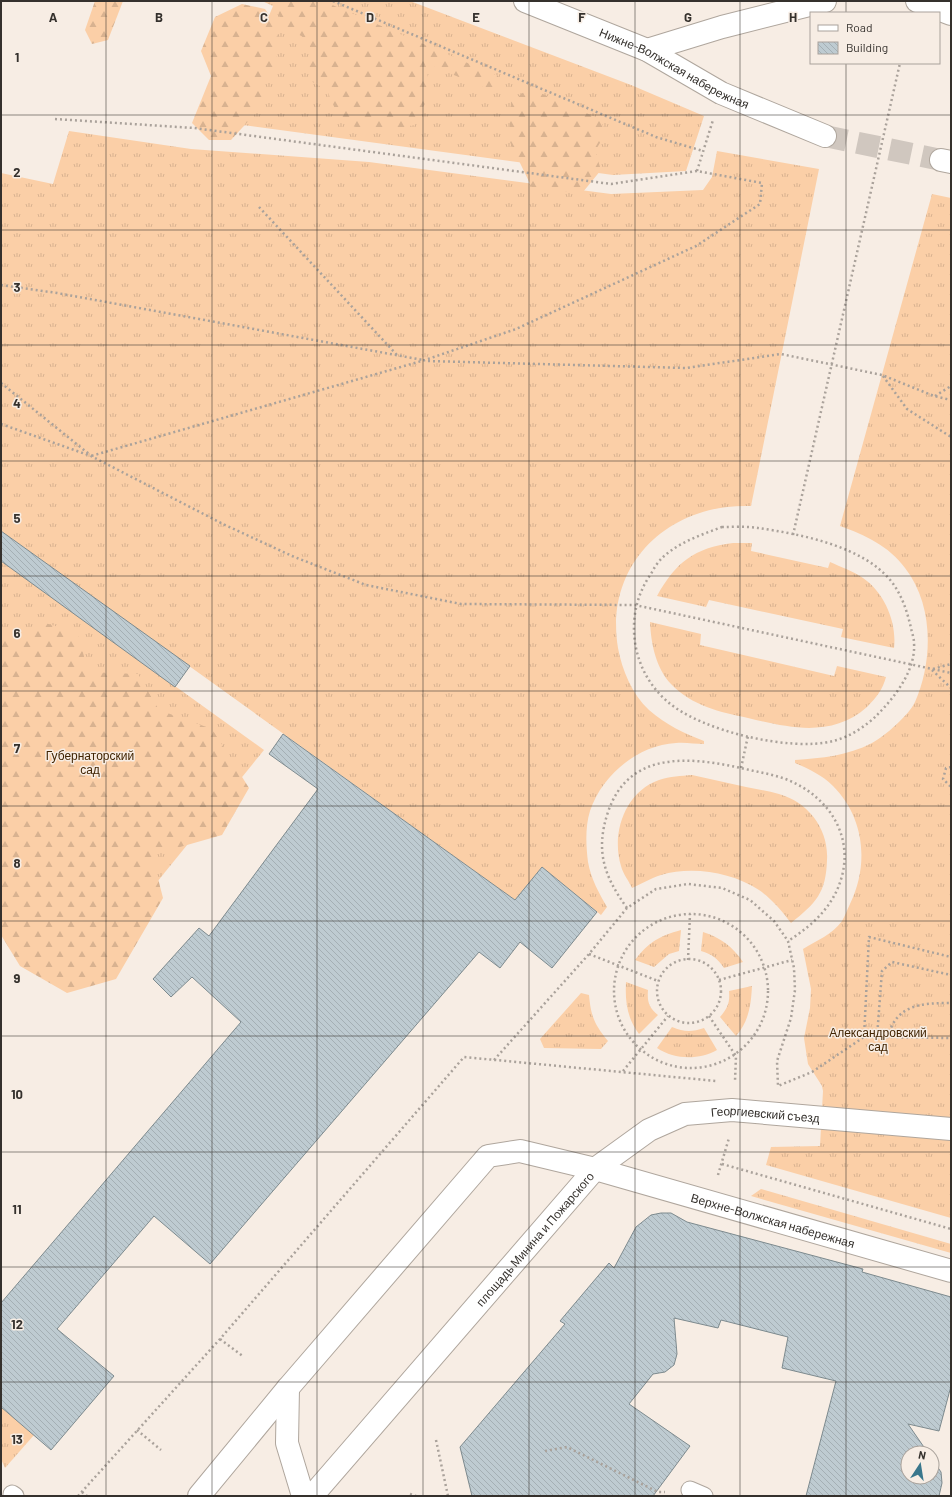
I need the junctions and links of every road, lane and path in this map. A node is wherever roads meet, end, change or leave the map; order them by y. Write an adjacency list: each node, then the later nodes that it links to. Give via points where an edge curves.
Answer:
1 (333, 1): 11 (path, via 656,137)
2 (525, 1): 6 (street, Нижне-Волжская набережная)
3 (825, 1): 6 (street, via 722,27)
4 (917, 1): 5 (street)
5 (951, 14)
6 (647, 50): 8 (street, Нижне-Волжская набережная)
7 (900, 64): 17 (path)
8 (721, 93): 10 (street, Нижне-Волжская набережная); 11 (path)
9 (55, 119): 12 (path, via 194,128 610,184)
10 (825, 136)
11 (703, 150): 12 (path)
12 (697, 171): 16 (path, via 762,183 760,204 696,246 516,329)
13 (259, 208): 15 (path)
14 (1, 285): 15 (path)
15 (398, 356): 16 (path)
16 (425, 360): 17 (path, via 686,368 782,354); 25 (path)
17 (831, 364): 18 (path); 26 (path)
18 (882, 375): 21 (path); 24 (path, via 907,408)
19 (1, 383): 25 (path)
20 (951, 386): 21 (path)
21 (934, 396): 22 (path)
22 (951, 400)
23 (1, 424): 25 (path)
24 (951, 437)
25 (91, 456): 27 (path, via 223,524 366,586 461,604)
26 (793, 535): 27 (path, via 756,527 722,527 689,539 662,558 642,586); 29 (path, via 836,545 869,561 891,581 906,605 914,644)
27 (635, 605): 29 (path); 33 (path, via 633,626 636,649 649,680 667,702 691,717 718,729)
28 (951, 664): 30 (path)
29 (911, 665): 30 (path); 33 (path, via 892,700 866,726 834,741 805,744)
30 (932, 669): 31 (path); 32 (path)
31 (951, 674)
32 (951, 688)
33 (748, 736): 35 (path)
34 (951, 767): 36 (path, via 946,768 943,779)
35 (742, 768): 37 (path, via 695,760 675,760 656,764 639,772 625,784 612,801 604,824 602,848 606,873); 39 (path, via 788,780 809,792 830,811 838,823 843,839 845,854 838,889 820,918)
36 (951, 787)
37 (627, 908): 39 (path, via 656,889 688,884 722,888 750,900 774,921); 40 (path)
38 (690, 914): 42 (path); 44 (path, via 662,919 640,933 627,948); 45 (path, via 709,917 733,926 749,938)
39 (788, 941): 43 (path)
40 (589, 954): 44 (path); 58 (path)
41 (951, 957): 52 (path, via 869,938)
42 (688, 960): 47 (path, via 708,966); 48 (path, via 675,962 666,968)
43 (792, 960): 45 (path); 52 (path, via 795,990 791,1018 777,1061 778,1086 812,1072)
44 (618, 966): 48 (path); 56 (path, via 612,992 614,1010 618,1025)
45 (766, 968): 47 (path); 57 (path, via 769,986 762,1025)
46 (951, 975): 53 (path, via 892,962 882,971)
47 (719, 980): 51 (path, via 720,996)
48 (658, 981): 50 (path, via 658,999)
49 (951, 1003): 54 (path, via 916,1005 902,1012 891,1024)
50 (668, 1016): 51 (path, via 677,1022 688,1023 700,1022); 56 (path)
51 (709, 1016): 57 (path)
52 (864, 1037): 53 (path)
53 (877, 1037): 54 (path)
54 (888, 1037): 55 (path)
55 (951, 1038)
56 (640, 1049): 57 (path, via 658,1060 680,1066 708,1067); 59 (path)
57 (736, 1056): 60 (path)
58 (494, 1060)
59 (623, 1071)
60 (735, 1083)
61 (951, 1129): 64 (street, Георгиевский съезд, via 732,1110 685,1114 649,1130)
62 (727, 1148): 63 (path)
63 (722, 1164): 65 (path); 66 (path)
64 (595, 1169): 67 (street, Верхне-Волжская набережная); 70 (street, площадь Минина и Пожарского, via 520,1151 488,1156); 81 (street, площадь Минина и Пожарского)
65 (718, 1178)
66 (951, 1229)
67 (951, 1271)
68 (220, 1340): 69 (path)
69 (244, 1357)
70 (288, 1388): 79 (street, площадь Минина и Пожарского); 80 (street, via 287,1443)
71 (137, 1430): 73 (path)
72 (436, 1440): 83 (path)
73 (161, 1450)
74 (545, 1451): 76 (path, via 567,1447 658,1492)
75 (82, 1492): 78 (path)
76 (697, 1493)
77 (410, 1494): 82 (path)
78 (86, 1496)
79 (199, 1496)
80 (303, 1496)
81 (312, 1496)
82 (416, 1496)
83 (448, 1496)

